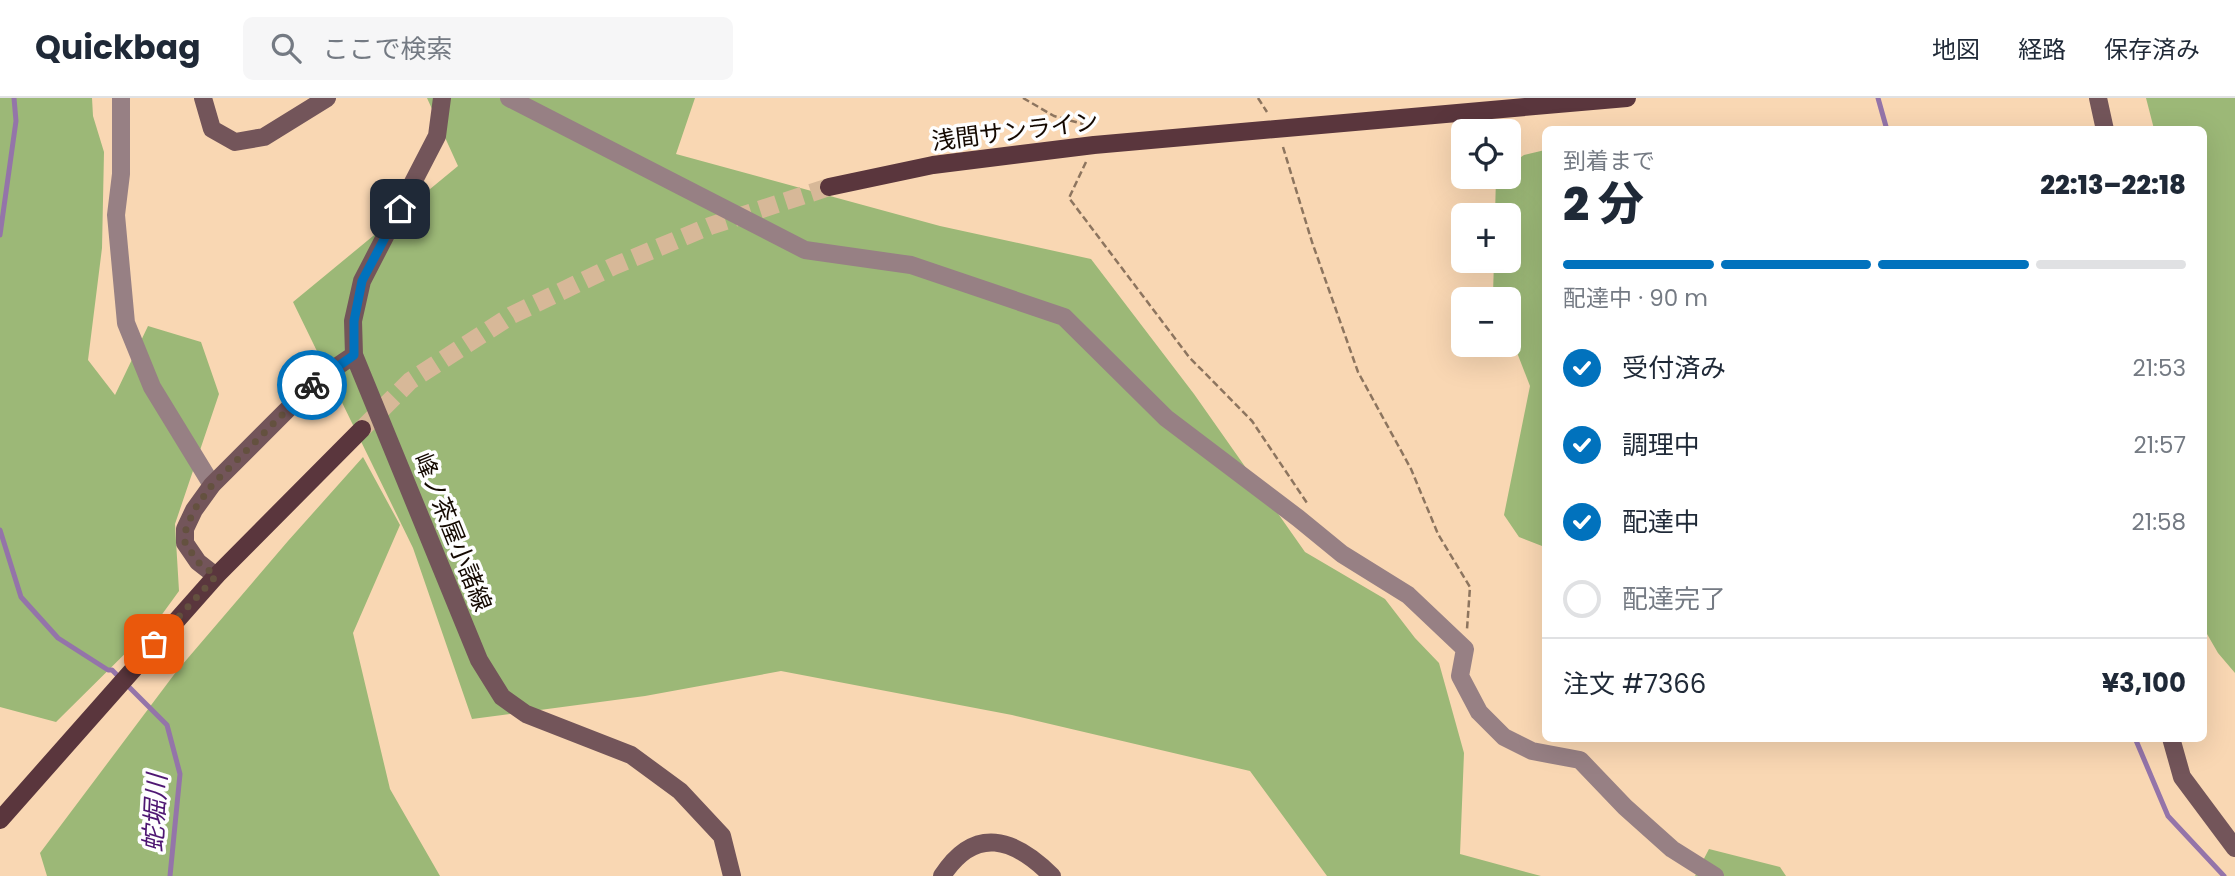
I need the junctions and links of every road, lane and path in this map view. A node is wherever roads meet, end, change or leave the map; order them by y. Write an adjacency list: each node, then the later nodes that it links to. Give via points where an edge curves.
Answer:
1 (121, 98): 15 (street, via 116,215 126,323 152,387)
2 (203, 98): 3 (main road, via 212,129 235,142 264,137)
3 (327, 98)
4 (442, 98): 13 (main road, 峰ノ茶屋小諸線, via 437,136 362,281 354,321)
5 (509, 98): 18 (street, via 805,250 911,265 1064,317 1166,418 1342,554 1408,595)
6 (1023, 98): 11 (path, via 1054,116 1083,124)
7 (1627, 98): 10 (main road, 浅間サンライン)
8 (2098, 98): 9 (main road)
9 (2104, 126)
10 (1277, 128): 11 (main road, 浅間サンライン); 18 (path, via 1358,372 1469,587)
11 (1094, 145): 12 (main road, 浅間サンライン, via 933,164); 16 (path, via 1069,198 1189,357 1252,421)
12 (830, 187)
13 (354, 355): 15 (main road, via 317,380); 22 (main road, 峰ノ茶屋小諸線, via 479,660 502,697 526,714 631,755 680,791 722,836)
14 (362, 429): 17 (main road)
15 (212, 485): 17 (main road, via 194,510 185,543 198,562)
16 (1312, 510)
17 (216, 576): 20 (main road)
18 (1465, 649): 25 (street, via 1460,676 1479,712 1504,737 1532,751 1580,760 1672,849)
19 (2172, 742): 21 (main road, via 2182,776)
20 (0, 820)
21 (2235, 848)
22 (732, 876)
23 (942, 876): 24 (main road, via 969,847 996,841)
24 (1052, 876)
25 (1715, 876)

